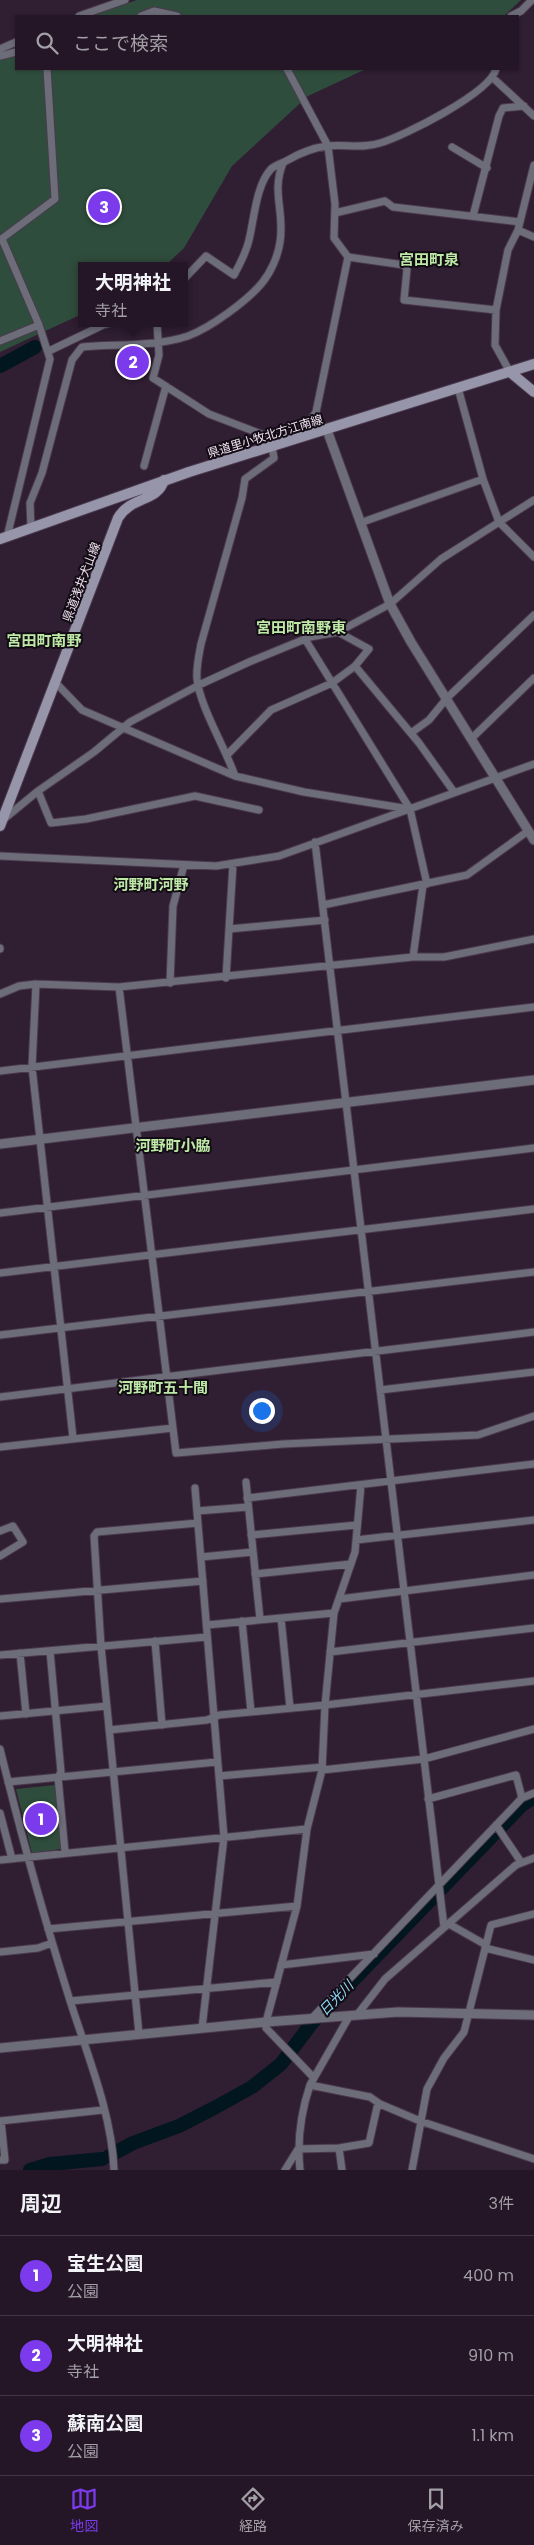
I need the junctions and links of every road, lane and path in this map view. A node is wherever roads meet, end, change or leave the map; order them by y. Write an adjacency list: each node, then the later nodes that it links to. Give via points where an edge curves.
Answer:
1 (125, 0): 3 (street)
2 (533, 0): 6 (street)
3 (93, 13)
4 (144, 15): 5 (street, via 154,11)
5 (172, 15)
6 (513, 15)
7 (15, 42): 8 (street)
8 (0, 49)
9 (15, 52): 10 (street)
10 (0, 56)
11 (47, 70): 26 (street, via 55,199)
12 (287, 70): 17 (street)
13 (496, 70): 14 (street)
14 (492, 77): 15 (street); 17 (street, via 455,107 396,137 358,147)
15 (524, 106): 16 (street); 21 (street, via 503,108)
16 (534, 116)
17 (328, 146): 19 (street, via 305,151); 22 (street)
18 (452, 147): 21 (street)
19 (283, 163): 28 (street, via 272,169 262,184 249,242 234,275 206,256); 34 (street, via 276,186 282,216 280,243 275,261 262,284 222,316 189,336)
20 (534, 166): 24 (street)
21 (487, 168): 23 (street)
22 (335, 213): 23 (street, via 385,201 393,207); 27 (street, via 334,238)
23 (473, 216): 24 (street)
24 (519, 226): 25 (street); 29 (street, via 508,250)
25 (534, 237)
26 (1, 239): 30 (street)
27 (348, 257): 29 (street, via 404,265 407,269 404,300); 42 (street, via 316,412)
28 (188, 275)
29 (496, 310): 37 (street, via 495,345)
30 (39, 325): 33 (street); 35 (street)
31 (98, 327): 35 (street)
32 (157, 327): 34 (street)
33 (0, 341)
34 (159, 342): 38 (street, via 153,378); 51 (street, via 82,348 72,360 42,473 30,503)
35 (49, 351): 52 (street, via 45,385)
36 (534, 364): 37 (main road)
37 (510, 372): 39 (main road, 県道里小牧北方江南線); 40 (main road)
38 (166, 386): 43 (street, via 209,414); 45 (street)
39 (458, 388): 41 (main road, 県道里小牧北方江南線); 47 (street)
40 (534, 392)
41 (327, 430): 42 (main road, 県道里小牧北方江南線); 50 (street)
42 (299, 439): 43 (main road, 県道里小牧北方江南線)
43 (284, 444): 44 (main road, 県道里小牧北方江南線)
44 (272, 447): 46 (main road, 県道里小牧北方江南線); 62 (street, via 274,458 246,479 201,644)
45 (144, 466)
46 (164, 480): 51 (main road, 県道里小牧北方江南線); 60 (main road, 県道浅井犬山線, via 157,493 131,504 118,518)
47 (483, 480): 49 (street); 50 (street)
48 (534, 500): 49 (street)
49 (498, 522): 53 (street); 54 (street, via 441,558)
50 (360, 523): 54 (street)
51 (31, 529): 52 (main road, 県道里小牧北方江南線)
52 (4, 538)
53 (534, 557)
54 (390, 604): 56 (street); 63 (street, via 410,642)
55 (534, 615): 63 (street)
56 (338, 632): 57 (street); 58 (street, via 369,649)
57 (305, 639): 61 (street); 62 (street)
58 (355, 666): 61 (street); 65 (street)
59 (534, 678): 66 (street)
60 (55, 682): 64 (street, via 82,710); 75 (main road, 県道浅井犬山線)
61 (332, 683): 67 (street, via 271,710); 73 (street)
62 (198, 685): 64 (street); 67 (street)
63 (447, 698): 65 (street, via 429,720); 66 (street)
64 (121, 727): 69 (street); 71 (street, via 94,752)
65 (411, 733): 72 (street)
66 (472, 738): 70 (street)
67 (228, 754): 69 (street)
68 (534, 764): 70 (street)
69 (235, 776): 73 (street, via 304,792)
70 (495, 777): 72 (street); 76 (street)
71 (38, 792): 74 (street, via 50,823 195,796); 75 (street)
72 (454, 792): 73 (street)
73 (410, 809): 77 (street); 81 (street)
74 (259, 810)
75 (1, 823)
76 (532, 835): 81 (street, via 467,875)
77 (315, 842): 79 (street, via 278,856); 82 (street)
78 (0, 856): 80 (street)
79 (233, 864): 80 (street); 84 (street)
80 (184, 865): 89 (street, via 173,906)
81 (425, 884): 82 (street); 86 (street)
82 (323, 905): 83 (street)
83 (324, 920): 84 (street); 87 (street)
84 (229, 929): 88 (street)
85 (534, 939): 86 (street, via 444,957)
86 (413, 958): 87 (street)
87 (330, 966): 88 (street); 95 (street)
88 (226, 978): 89 (street)
89 (170, 983): 92 (street)
90 (0, 984): 93 (street)
91 (36, 984): 92 (street); 93 (street); 97 (street)
92 (119, 988): 96 (street)
93 (1, 993)
94 (534, 1007): 95 (street)
95 (338, 1031): 96 (street); 100 (street)
96 (127, 1056): 97 (street); 101 (street)
97 (32, 1067): 98 (street); 102 (street)
98 (0, 1071)
99 (534, 1080): 100 (street)
100 (346, 1103): 101 (street); 105 (street)
101 (136, 1128): 102 (street); 106 (street)
102 (40, 1140): 103 (street); 107 (street)
103 (0, 1144)
104 (534, 1148): 105 (street)
105 (354, 1170): 106 (street); 110 (street)
106 (145, 1196): 107 (street); 111 (street)
107 (47, 1208): 109 (street); 112 (street)
108 (534, 1210): 110 (street)
109 (0, 1213)
110 (361, 1231): 111 (street); 115 (street)
111 (152, 1256): 112 (street); 116 (street)
112 (53, 1268): 114 (street); 117 (street)
113 (534, 1272): 115 (street)
114 (0, 1274)
115 (368, 1292): 116 (street); 120 (street)
116 (160, 1317): 117 (street); 122 (street)
117 (60, 1328): 119 (street); 123 (street)
118 (534, 1332): 120 (street)
119 (0, 1335)
120 (375, 1352): 122 (street); 124 (street)
121 (534, 1372): 124 (street)
122 (167, 1377): 123 (street); 127 (street)
123 (67, 1389): 125 (street); 128 (street)
124 (380, 1390): 129 (street)
125 (0, 1397)
126 (534, 1416): 129 (street, via 478,1435)
127 (173, 1428): 128 (street); 129 (street, via 176,1453)
128 (73, 1438): 130 (street)
129 (386, 1439): 132 (street)
130 (0, 1447)
131 (534, 1464): 132 (street)
132 (391, 1481): 134 (street); 144 (street)
133 (246, 1482): 136 (street)
134 (360, 1485): 136 (street); 141 (street)
135 (194, 1488): 138 (street)
136 (248, 1498): 137 (street)
137 (248, 1506): 138 (street); 143 (street)
138 (196, 1511): 140 (street)
139 (534, 1520): 144 (street)
140 (198, 1523): 148 (street); 153 (street, via 97,1532 94,1536)
141 (357, 1525): 143 (street); 145 (street)
142 (0, 1531): 147 (street, via 12,1526 23,1542)
143 (251, 1535): 146 (street)
144 (397, 1536): 145 (street); 154 (street)
145 (356, 1540): 149 (street)
146 (253, 1552): 148 (street); 150 (street)
147 (0, 1556)
148 (201, 1557): 152 (street)
149 (351, 1564): 150 (street); 156 (street)
150 (255, 1574): 159 (street)
151 (534, 1576): 154 (street)
152 (203, 1581): 153 (street); 161 (street)
153 (98, 1590): 155 (street); 166 (street)
154 (405, 1591): 156 (street); 165 (street)
155 (0, 1599)
156 (339, 1599): 157 (street)
157 (334, 1612): 158 (street); 168 (street)
158 (281, 1618): 159 (street); 175 (street)
159 (260, 1620): 160 (street)
160 (242, 1621): 161 (street); 177 (street)
161 (207, 1625): 163 (street)
162 (534, 1628): 165 (street)
163 (206, 1637): 164 (street); 180 (street)
164 (155, 1641): 166 (street); 181 (street)
165 (411, 1643): 168 (street); 172 (street)
166 (101, 1646): 167 (street); 174 (street)
167 (50, 1651): 169 (street); 176 (street)
168 (330, 1652): 173 (street)
169 (20, 1653): 170 (street); 178 (street)
170 (0, 1655)
171 (534, 1681): 172 (street)
172 (418, 1695): 173 (street); 185 (street)
173 (325, 1705): 175 (street); 187 (street)
174 (107, 1706): 176 (street); 183 (street)
175 (290, 1708): 177 (street)
176 (56, 1711): 178 (street); 190 (street, via 61,1772)
177 (251, 1712): 180 (street)
178 (26, 1714): 179 (street)
179 (0, 1716)
180 (213, 1718): 181 (street); 186 (street)
181 (162, 1725): 183 (street)
182 (534, 1729): 185 (street)
183 (109, 1730): 188 (street)
184 (0, 1749): 191 (street)
185 (424, 1759): 187 (street); 194 (street)
186 (217, 1762): 188 (street); 189 (street)
187 (322, 1769): 189 (street); 197 (street)
188 (113, 1772): 190 (street); 199 (street)
189 (219, 1776): 198 (street)
190 (58, 1777): 191 (street); 200 (street)
191 (8, 1782): 201 (street)
192 (534, 1793): 193 (street)
193 (522, 1798): 194 (street, via 516,1775); 196 (street)
194 (428, 1799): 206 (street)
195 (0, 1813): 202 (street)
196 (498, 1828): 205 (street); 206 (street)
197 (307, 1829): 198 (street); 207 (street)
198 (224, 1837): 199 (street); 208 (street)
199 (120, 1847): 200 (street); 210 (street)
200 (65, 1852): 201 (street)
201 (27, 1855): 202 (street); 212 (street)
202 (12, 1858): 204 (street)
203 (534, 1858): 205 (street)
204 (0, 1860)
205 (521, 1862): 211 (street)
206 (439, 1890): 211 (street); 216 (street)
207 (297, 1906): 208 (street); 218 (street)
208 (215, 1913): 210 (street); 220 (street)
209 (534, 1914): 214 (street, via 491,1925)
210 (127, 1922): 212 (street); 221 (street)
211 (446, 1925): 214 (street); 224 (street, via 385,1979)
212 (48, 1929): 213 (street)
213 (52, 1943): 215 (street, via 38,1948); 222 (street)
214 (485, 1947): 217 (street); 223 (street)
215 (0, 1952)
216 (374, 1954): 218 (street); 226 (street)
217 (534, 1960)
218 (281, 1965): 219 (street)
219 (276, 1982): 220 (street); 227 (street)
220 (207, 1988): 221 (street); 228 (street)
221 (135, 1995): 222 (street); 229 (street)
222 (70, 2001): 230 (street)
223 (467, 2012): 224 (street); 225 (street); 236 (street, via 464,2032 444,2058 427,2089)
224 (353, 2015): 226 (street); 232 (street)
225 (534, 2015)
226 (316, 2017): 227 (street)
227 (266, 2022): 228 (street); 232 (street, via 266,2028)
228 (202, 2028): 229 (street)
229 (138, 2034): 230 (street)
230 (84, 2040): 231 (street); 234 (street)
231 (0, 2048)
232 (312, 2081): 233 (street, via 370,2096); 238 (street, via 306,2097)
233 (378, 2103): 236 (street); 237 (street, via 369,2143)
234 (104, 2110): 235 (street); 241 (street)
235 (0, 2121): 240 (street, via 5,2160)
236 (420, 2121): 239 (street); 245 (street)
237 (339, 2148): 238 (street); 244 (street)
238 (298, 2149): 242 (street); 243 (street)
239 (534, 2159)
240 (0, 2160)
241 (114, 2170)
242 (285, 2170)
243 (300, 2170)
244 (342, 2170)
245 (412, 2170)

